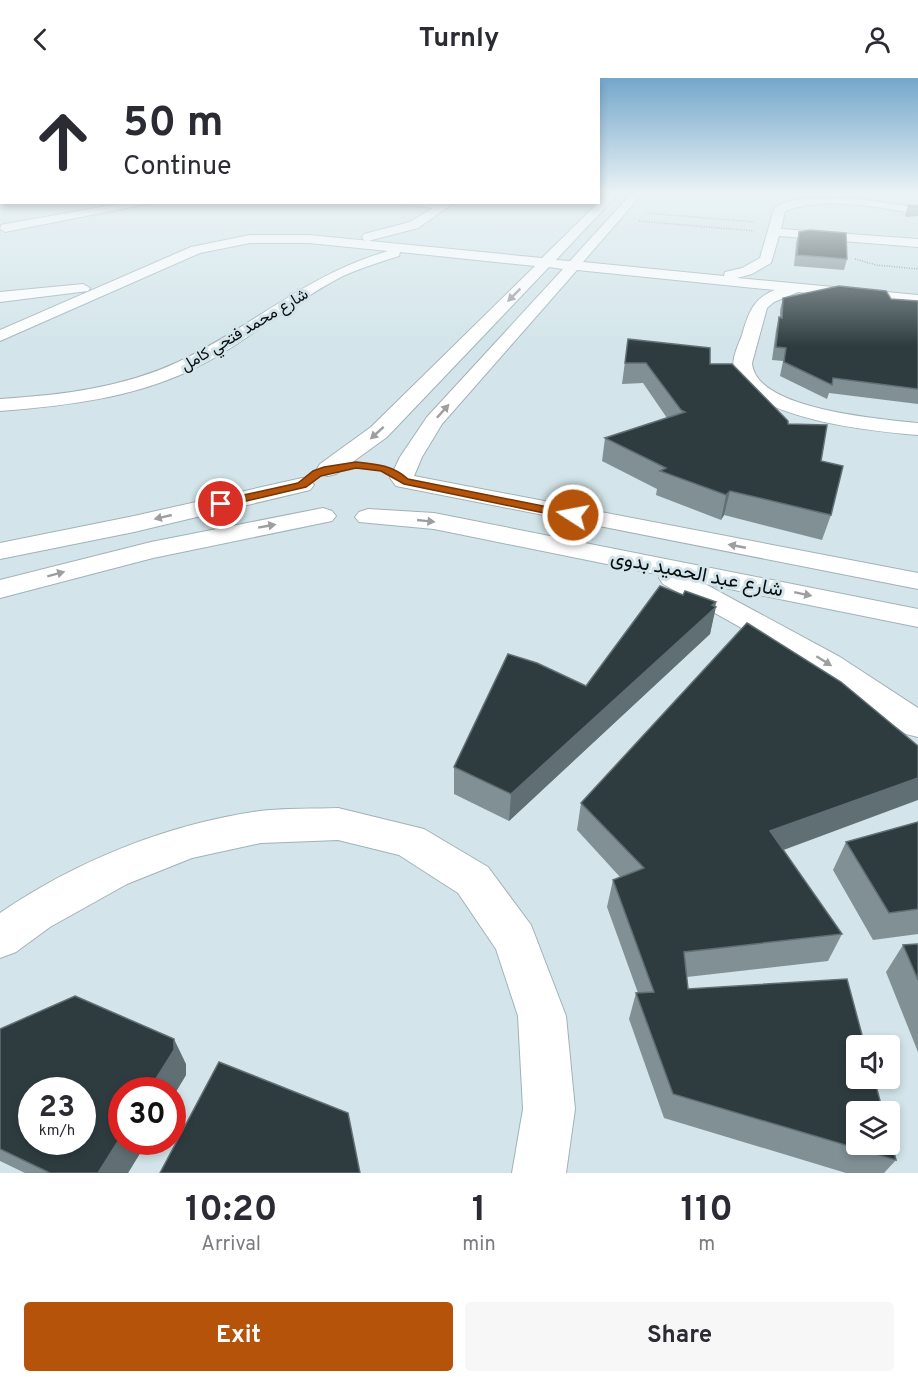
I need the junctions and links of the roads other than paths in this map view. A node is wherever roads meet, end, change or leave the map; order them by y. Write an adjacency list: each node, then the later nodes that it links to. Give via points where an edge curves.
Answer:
1 (195, 244): 20 (street)
2 (217, 244): 21 (street, via 182,255)
3 (354, 244): 14 (street, via 355,255)
4 (388, 244): 9 (street)
5 (418, 244): 9 (street)
6 (563, 244): 10 (street)
7 (593, 244): 13 (street)
8 (770, 244): 12 (street)
9 (419, 247): 11 (street); 14 (street, شارع محمد فتحي كامل)
10 (544, 254): 11 (street); 13 (street); 16 (street)
11 (498, 255): 16 (street)
12 (766, 260): 17 (street); 19 (street, via 774,271)
13 (576, 263): 15 (street); 17 (street); 18 (street)
14 (344, 269): 30 (street, شارع محمد فتحي كامل, via 208,353 156,378 80,397)
15 (628, 271): 17 (street); 18 (street)
16 (531, 277): 32 (street, one-way to 32, via 379,432)
17 (728, 278): 19 (street); 27 (street, via 748,294)
18 (561, 279): 33 (street, one-way to 18, via 411,457 434,421)
19 (798, 285): 22 (street); 24 (street); 27 (street, via 766,300)
20 (90, 287): 21 (street); 23 (street); 26 (street)
21 (106, 289): 29 (street)
22 (918, 294)
23 (0, 297): 26 (street)
24 (918, 300)
25 (0, 305): 26 (street)
26 (43, 307): 28 (street)
27 (757, 309): 31 (street, via 743,362 744,372 767,395 849,421)
28 (0, 326)
29 (0, 336)
30 (0, 405)
31 (918, 429)
32 (328, 469): 33 (street, شارع عبد الحميد بدوى, via 342,466); 34 (street)
33 (390, 473): 36 (street, via 407,489 404,498 396,506); 39 (street, شارع عبد الحميد بدوى, one-way to 33)
34 (302, 485): 35 (street, via 298,494 301,503); 37 (street, one-way to 37)
35 (323, 516): 36 (street, شارع عبد الحميد بدوى); 40 (street, one-way to 35, via 151,550)
36 (368, 517): 38 (street, شارع عبد الحميد بدوى, one-way to 38, via 434,521)
37 (0, 551)
38 (644, 562): 41 (street, شارع عبد الحميد بدوى, one-way to 41); 42 (street, one-way to 42, via 799,646)
39 (918, 581)
40 (0, 589)
41 (918, 618)
42 (918, 725)
43 (0, 938): 44 (street, via 34,913 112,871 188,842 261,827 338,824 410,841 473,880 515,939 542,1016 549,1110)
44 (539, 1173)

